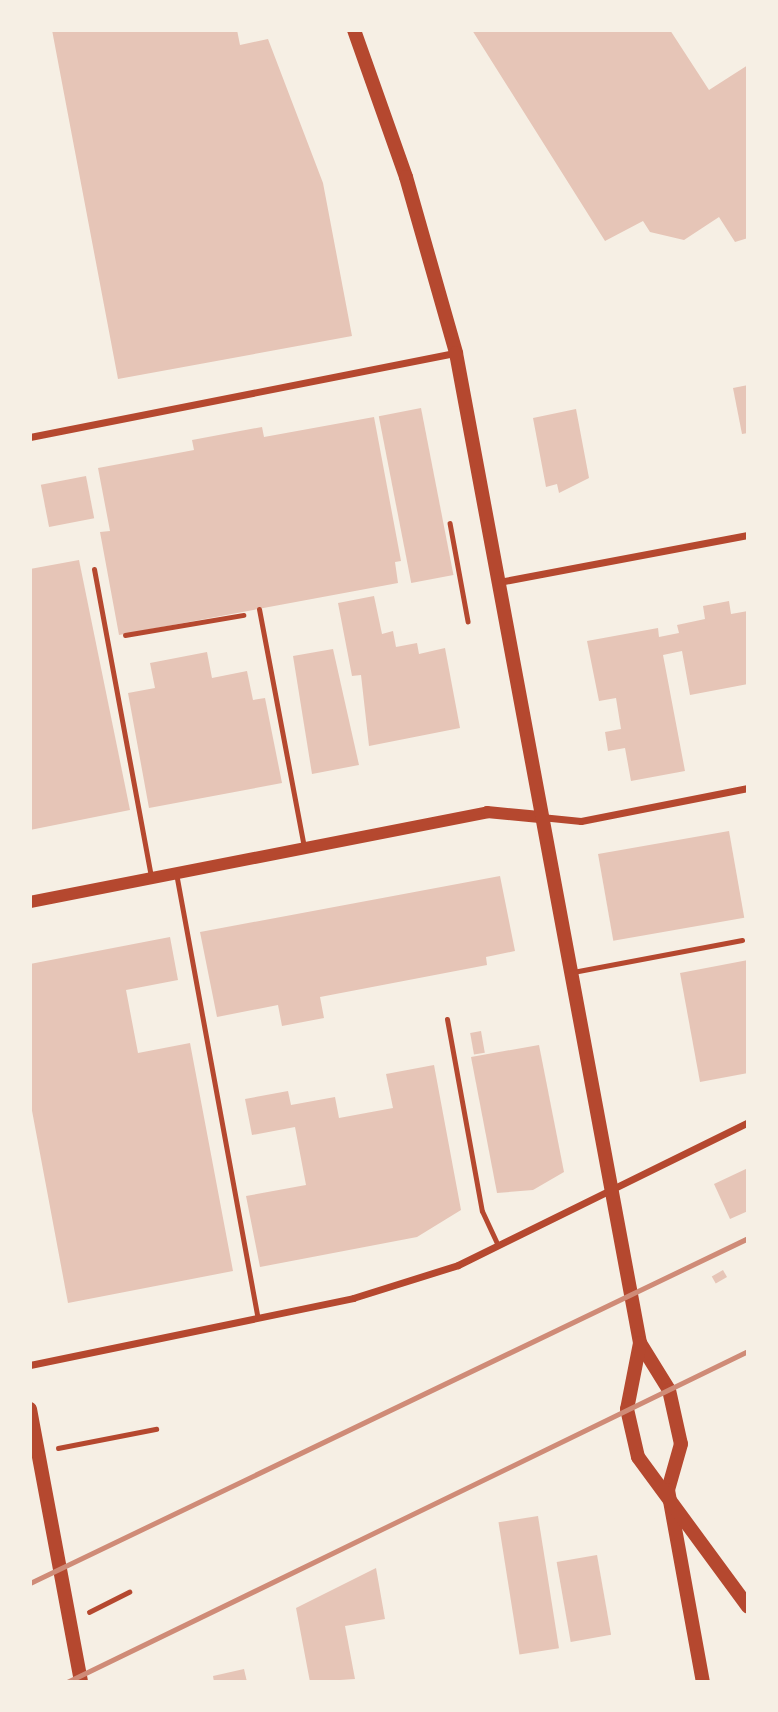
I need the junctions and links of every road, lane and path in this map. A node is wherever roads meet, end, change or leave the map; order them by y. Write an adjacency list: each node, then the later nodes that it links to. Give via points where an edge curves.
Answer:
1 (354, 30): 2 (main road, via 406,177)
2 (456, 353): 3 (street); 7 (main road)
3 (30, 437)
4 (450, 523): 10 (path)
5 (748, 535): 7 (street)
6 (94, 569): 11 (lane)
7 (498, 582): 13 (main road)
8 (259, 609): 9 (lane)
9 (260, 617): 11 (path, via 237,614); 14 (lane)
10 (468, 621)
11 (107, 639): 16 (lane)
12 (748, 788): 13 (street, via 581,821)
13 (540, 817): 14 (street, via 487,812); 19 (main road)
14 (303, 849): 15 (street)
15 (176, 873): 16 (street); 24 (lane)
16 (151, 878): 17 (street)
17 (30, 902)
18 (742, 940): 19 (lane)
19 (569, 972): 22 (main road)
20 (447, 1019): 23 (lane, via 482,1212)
21 (748, 1122): 22 (street)
22 (611, 1188): 23 (street); 25 (main road)
23 (498, 1245): 24 (street, via 458,1265 353,1298)
24 (258, 1318): 26 (street)
25 (640, 1343): 30 (main road, via 669,1390 681,1444); 30 (main road, via 627,1409 638,1457)
26 (30, 1365)
27 (30, 1409): 29 (main road)
28 (156, 1429): 29 (path)
29 (38, 1452): 33 (main road)
30 (668, 1490): 32 (main road); 35 (main road)
31 (129, 1592): 33 (path)
32 (748, 1606)
33 (71, 1621): 34 (main road)
34 (81, 1682)
35 (703, 1682)

